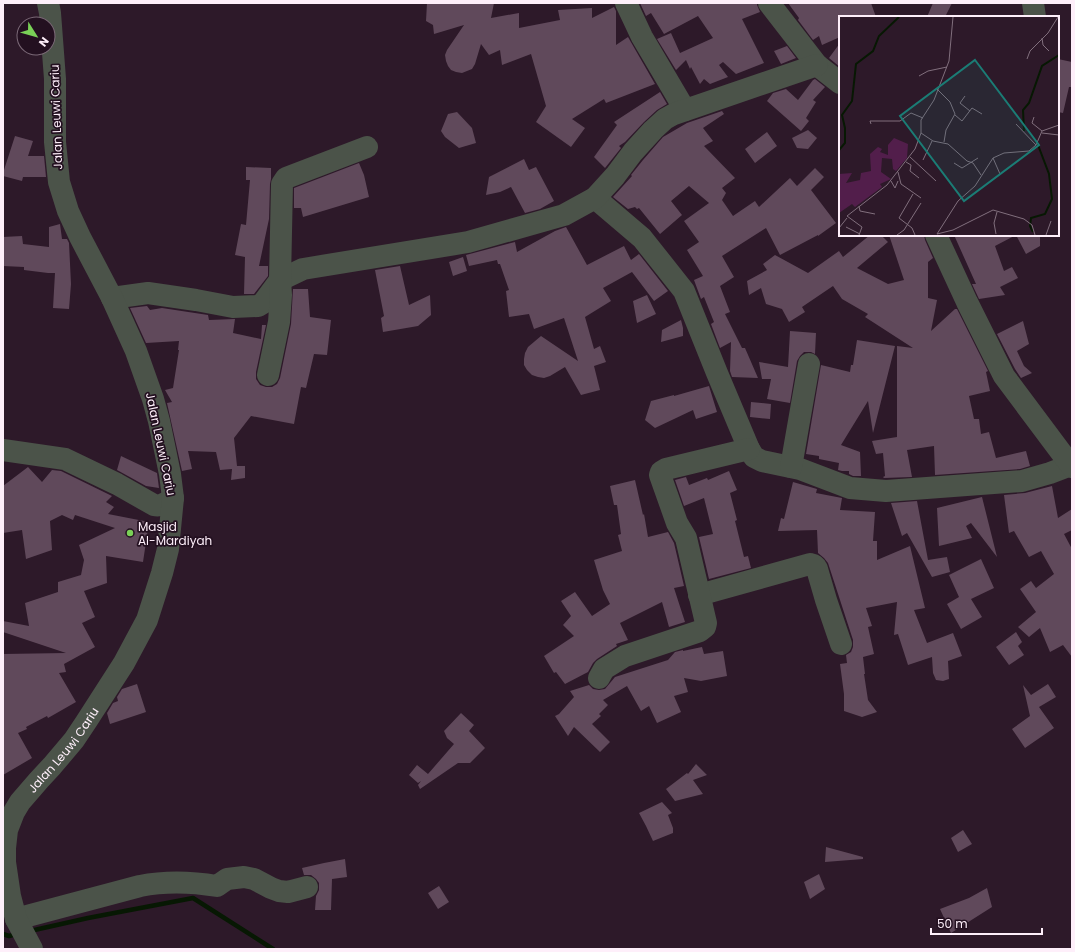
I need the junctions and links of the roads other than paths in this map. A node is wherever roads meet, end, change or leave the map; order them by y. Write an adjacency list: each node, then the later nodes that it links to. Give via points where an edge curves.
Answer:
1 (48, 3): 13 (street, Jalan Leuwi Cariu, via 55,79 55,142 59,182 68,211)
2 (626, 3): 8 (street, via 642,37)
3 (769, 3): 6 (street)
4 (1033, 3): 5 (street)
5 (1035, 16)
6 (817, 65): 7 (street); 8 (street)
7 (839, 82)
8 (685, 110): 10 (street, via 665,119 653,130)
9 (367, 147): 12 (street, via 283,181)
10 (595, 198): 12 (street, via 564,215 468,242 303,268); 16 (street, via 642,238 684,291)
11 (936, 236): 18 (street, via 1004,376)
12 (280, 280): 13 (street, via 258,306 233,307 148,293); 15 (street, via 279,322)
13 (112, 298): 20 (street, Jalan Leuwi Cariu, via 136,351 153,399)
14 (809, 364): 19 (street)
15 (268, 375)
16 (749, 449): 19 (street, via 754,457 762,461); 21 (street, via 661,472 677,523 686,538)
17 (3, 450): 20 (street, via 66,459 154,505 163,505)
18 (1071, 466): 19 (street, via 1022,481 886,491 850,488 800,468)
19 (791, 467)
20 (173, 498): 25 (street, Jalan Leuwi Cariu, via 168,549 147,620 124,663 86,722 74,740 20,802 7,830 5,862 10,896)
21 (699, 595): 22 (street, via 813,564 817,569); 23 (street, via 705,627 700,631 625,656 604,669)
22 (841, 644)
23 (599, 678)
24 (307, 887): 25 (street, via 288,892 279,891 244,877 227,879 217,886 198,883 140,886)
25 (24, 935)

